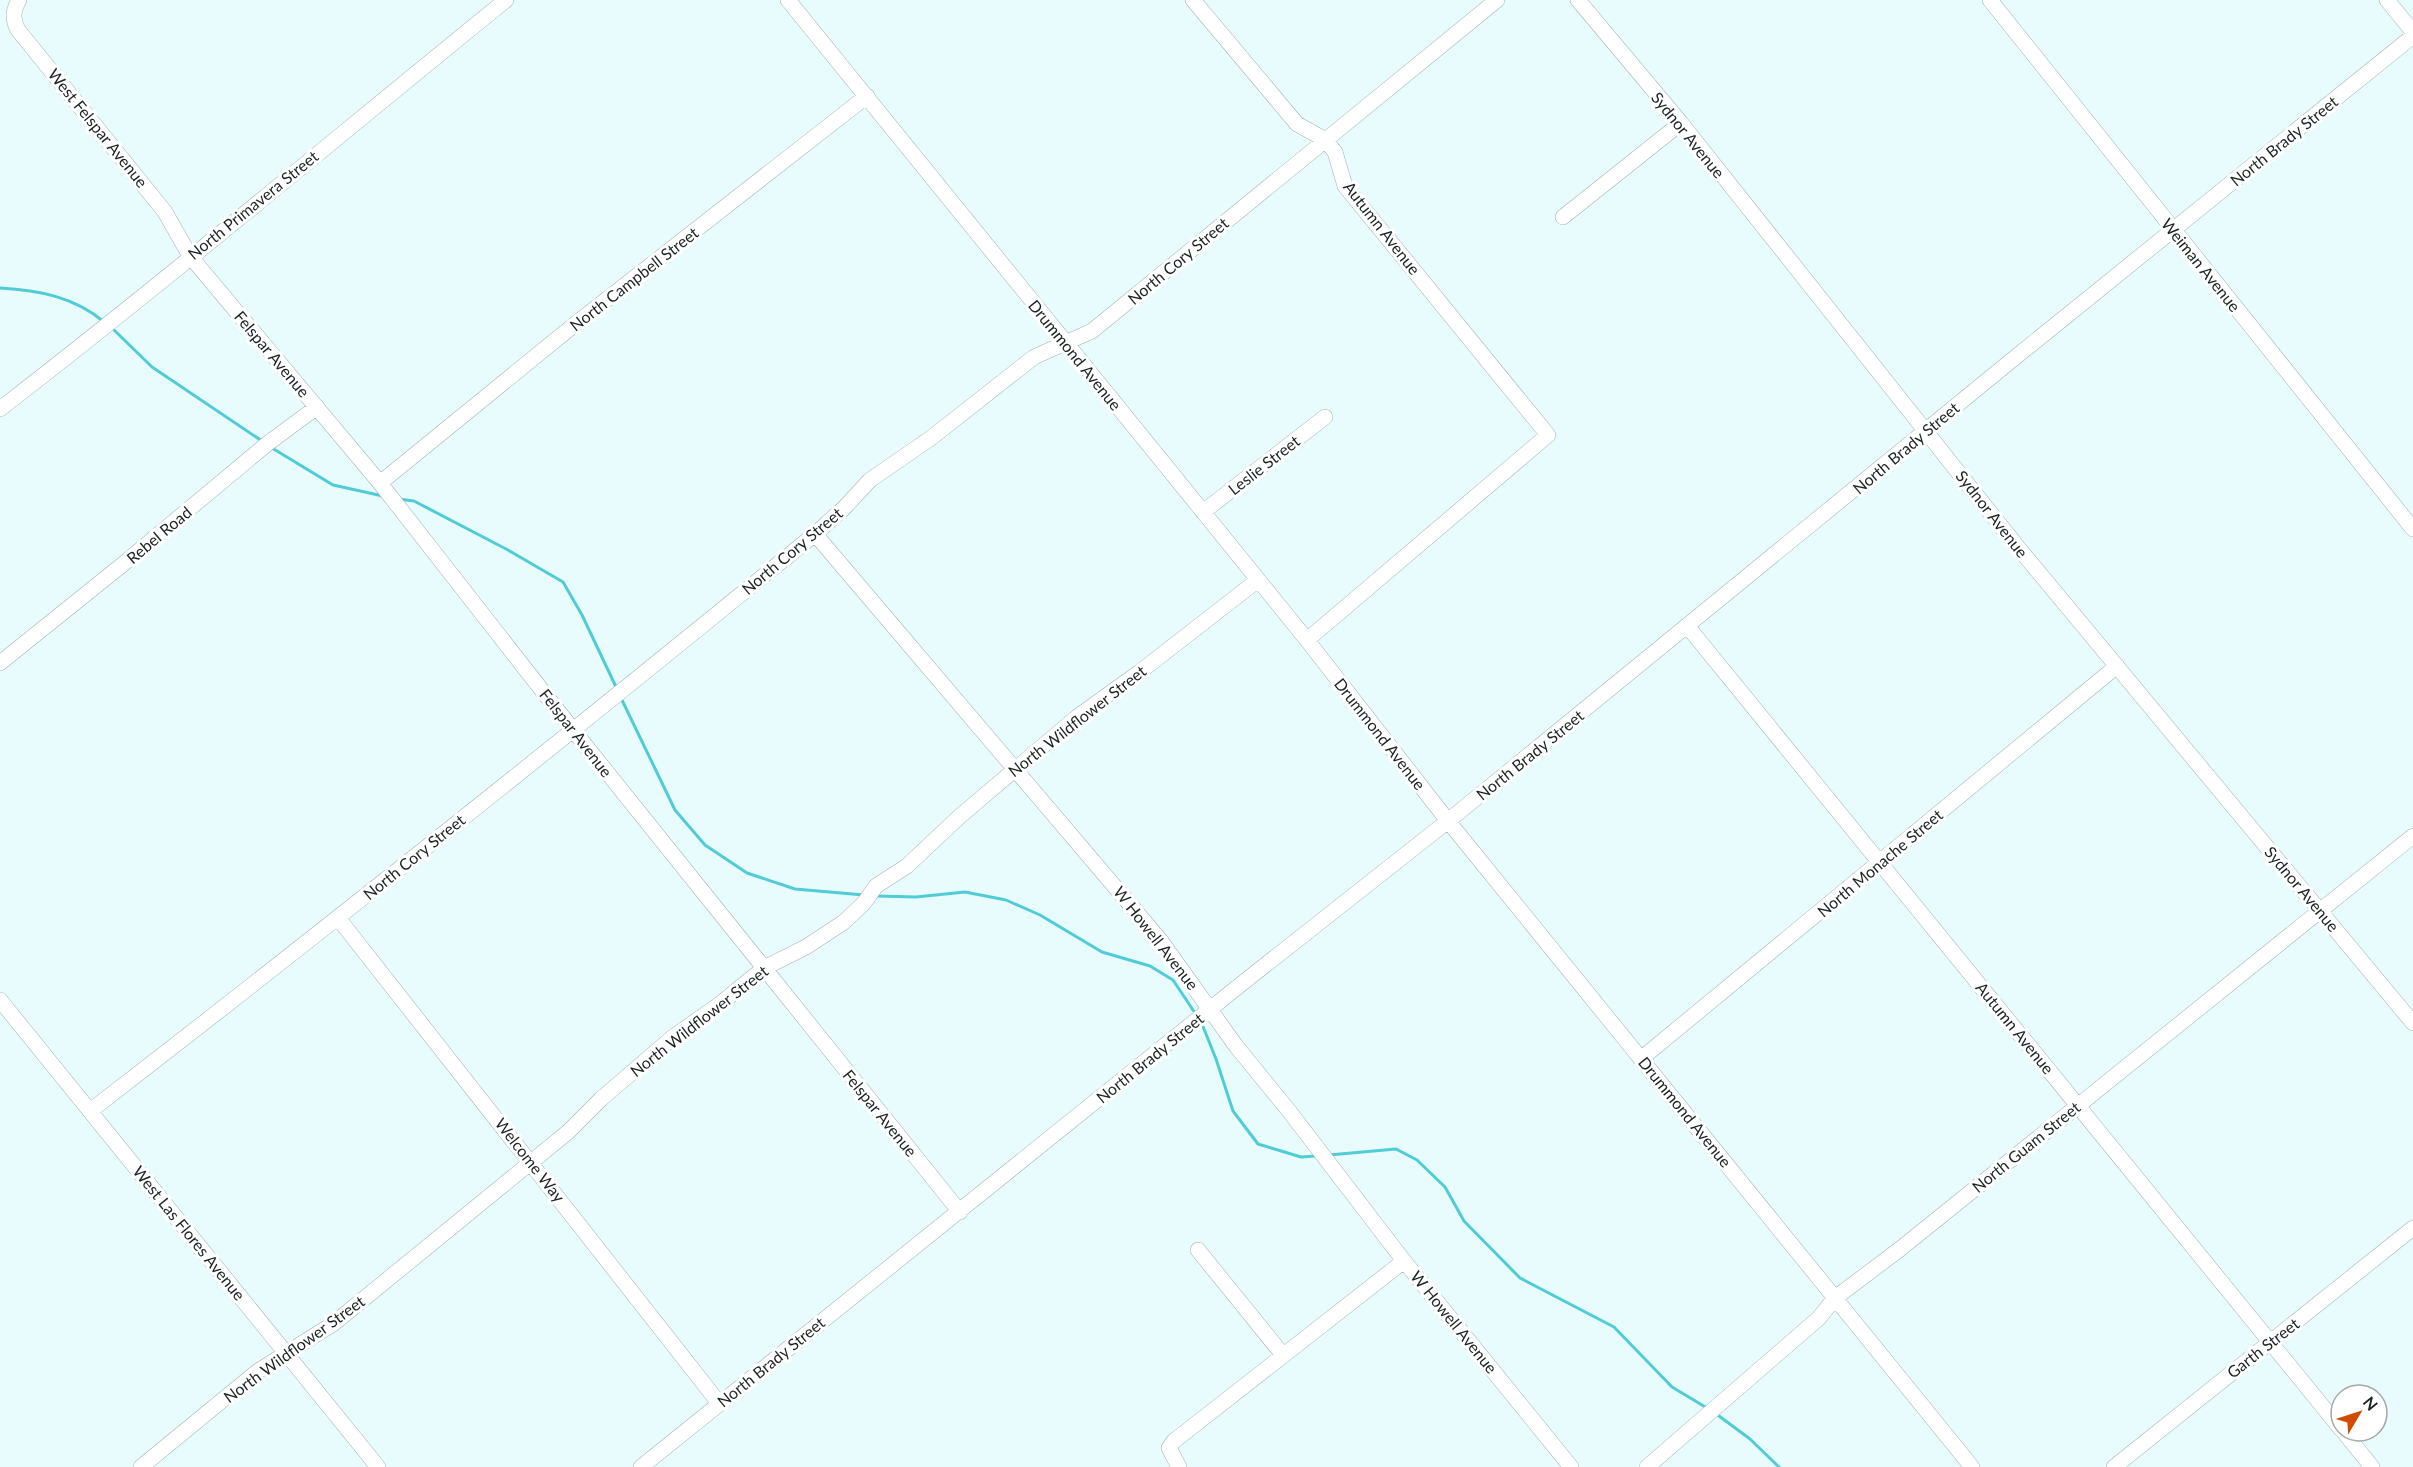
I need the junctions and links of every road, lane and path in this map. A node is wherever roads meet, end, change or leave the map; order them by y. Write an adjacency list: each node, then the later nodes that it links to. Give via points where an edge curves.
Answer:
1 (19, 0): 15 (street, West Felspar Avenue, via 14,13 18,30 165,212)
2 (506, 0): 15 (street, North Primavera Street)
3 (788, 0): 10 (street, Drummond Avenue)
4 (1193, 0): 12 (street, via 1297,124)
5 (1497, 0): 12 (street, North Cory Street)
6 (1578, 0): 11 (street, Sydnor Avenue)
7 (1990, 0): 14 (street, Weiman Avenue)
8 (2387, 0): 9 (street)
9 (2413, 34): 14 (street, North Brady Street)
10 (867, 96): 16 (street, Drummond Avenue); 21 (street, North Campbell Street, via 574,325)
11 (1681, 123): 13 (street); 20 (street, Sydnor Avenue)
12 (1324, 139): 16 (street, North Cory Street, via 1100,325); 27 (street, Autumn Avenue, via 1335,153 1345,186 1548,435)
13 (1563, 217)
14 (2174, 230): 20 (street, North Brady Street); 23 (street, Weiman Avenue)
15 (190, 256): 17 (street, Felspar Avenue); 18 (street, North Primavera Street, via 132,307)
16 (1064, 342): 22 (street, Drummond Avenue); 24 (street, North Cory Street, via 1034,357 870,480)
17 (317, 407): 21 (street, Felspar Avenue); 28 (street, Rebel Road)
18 (0, 409)
19 (1325, 417): 22 (street, Leslie Street)
20 (1927, 431): 26 (street, North Brady Street); 29 (street, Sydnor Avenue)
21 (380, 483): 30 (street, Felspar Avenue)
22 (1203, 512): 25 (street, Drummond Avenue)
23 (2413, 529)
24 (816, 534): 30 (street, North Cory Street); 31 (street, W Howell Avenue)
25 (1258, 580): 27 (street, Drummond Avenue); 31 (street, North Wildflower Street, via 1077,717)
26 (1688, 627): 32 (street, North Brady Street); 34 (street, Autumn Avenue)
27 (1307, 640): 32 (street, Drummond Avenue)
28 (0, 663)
29 (2117, 666): 34 (street, North Monache Street); 35 (street, Sydnor Avenue)
30 (573, 730): 36 (street, North Cory Street); 37 (street, Felspar Avenue)
31 (1016, 769): 37 (street, North Wildflower Street, via 907,866 876,886 844,922); 39 (street, W Howell Avenue, via 1161,941)
32 (1448, 821): 39 (street, North Brady Street); 41 (street, Drummond Avenue)
33 (2413, 836): 35 (street, North Guam Street)
34 (1881, 863): 41 (street, North Monache Street); 42 (street, Autumn Avenue)
35 (2321, 912): 40 (street, Sydnor Avenue); 42 (street, North Guam Street)
36 (338, 918): 43 (street, North Cory Street); 44 (street, Welcome Way)
37 (764, 968): 44 (street, North Wildflower Street, via 673,1037); 45 (street, Felspar Avenue)
38 (0, 1000): 43 (street, West Las Flores Avenue)
39 (1211, 1009): 45 (street, North Brady Street); 48 (street, W Howell Avenue)
40 (2413, 1023)
41 (1642, 1058): 49 (street, Drummond Avenue)
42 (2078, 1105): 49 (street, North Guam Street); 50 (street, Autumn Avenue)
43 (90, 1111): 51 (street, West Las Flores Avenue)
44 (532, 1162): 51 (street, North Wildflower Street, via 333,1324); 53 (street, Welcome Way)
45 (960, 1212): 53 (street, North Brady Street)
46 (2413, 1228): 50 (street, Garth Street)
47 (1198, 1250): 52 (street)
48 (1404, 1261): 52 (street); 60 (street, W Howell Avenue)
49 (1835, 1298): 61 (street, North Guam Street, via 1819,1318); 62 (street, Drummond Avenue)
50 (2271, 1343): 54 (street, Autumn Avenue); 63 (street, Garth Street)
51 (286, 1354): 56 (street, North Wildflower Street, via 258,1371); 57 (street, West Las Flores Avenue)
52 (1282, 1355): 59 (street, via 1174,1441 1169,1448)
53 (719, 1403): 58 (street, North Brady Street)
54 (2329, 1414)
55 (2353, 1443): 64 (street, Autumn Avenue)
56 (141, 1467)
57 (378, 1467)
58 (641, 1467)
59 (1179, 1467)
60 (1571, 1467)
61 (1647, 1467)
62 (1972, 1467)
63 (2114, 1467)
64 (2372, 1467)

